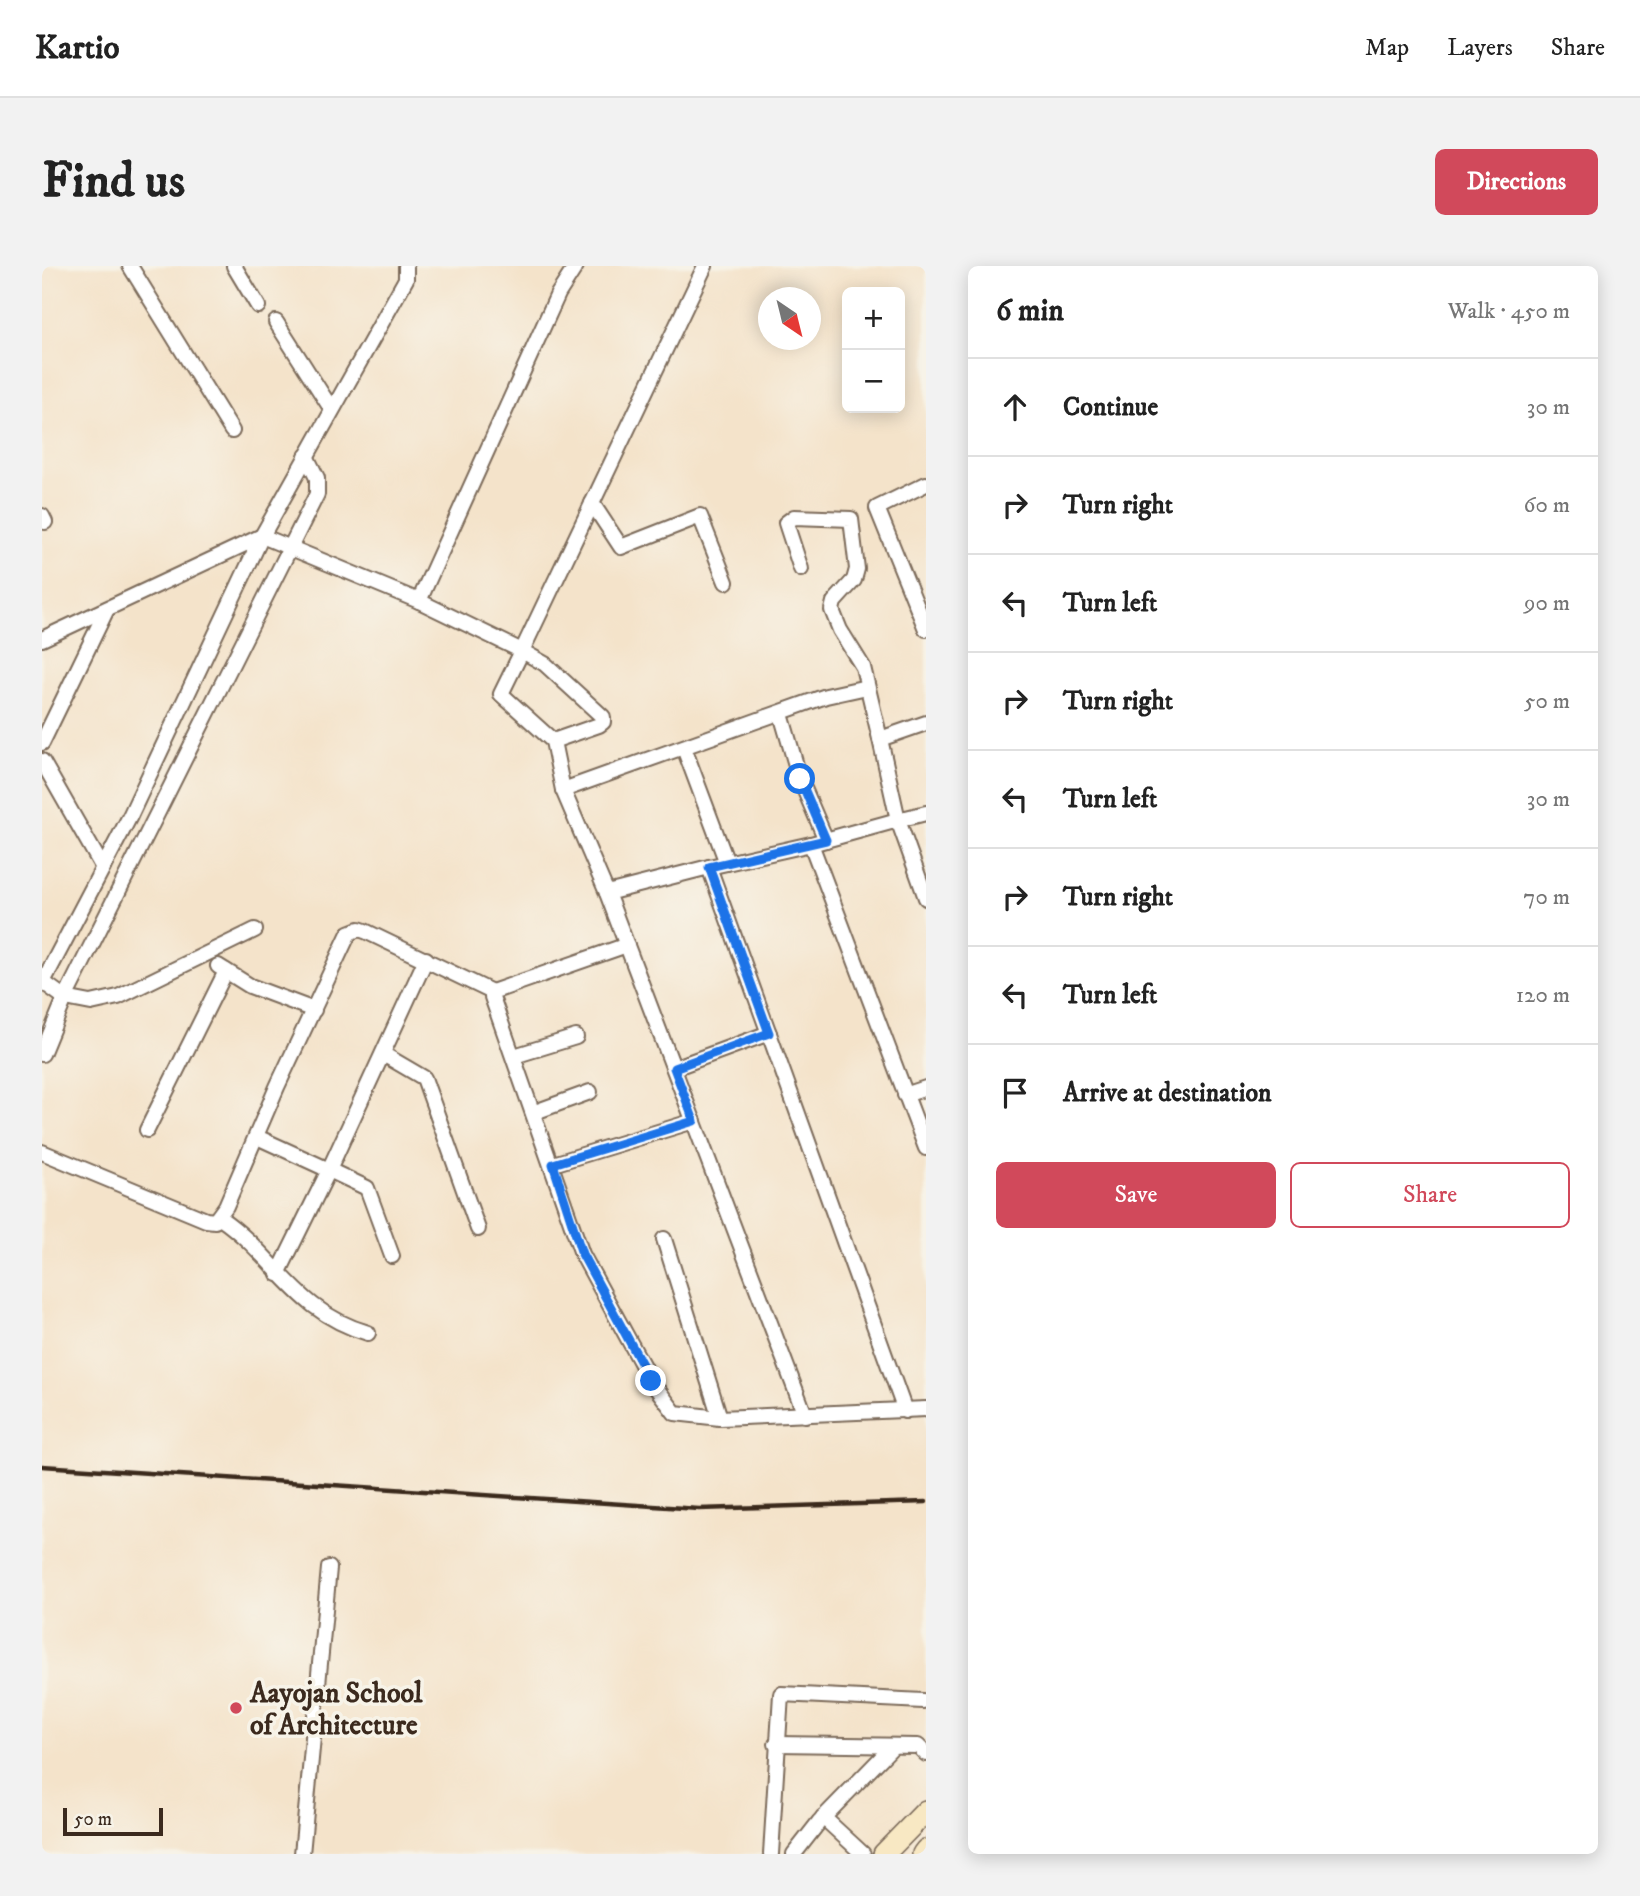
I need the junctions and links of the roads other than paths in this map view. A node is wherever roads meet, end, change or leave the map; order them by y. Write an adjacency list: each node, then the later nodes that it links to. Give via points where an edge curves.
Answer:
1 (130, 266): 9 (street)
2 (234, 266): 6 (street)
3 (406, 266): 8 (street, via 406,279)
4 (576, 266): 17 (street, via 558,295)
5 (701, 267): 12 (street)
6 (258, 306)
7 (276, 322): 8 (street)
8 (332, 411): 10 (street)
9 (232, 430)
10 (306, 456): 13 (street); 14 (street, via 317,478 317,494)
11 (926, 484): 19 (street, via 877,508)
12 (592, 503): 16 (street, via 621,547 701,516); 21 (street)
13 (262, 536): 14 (street); 18 (street); 37 (street)
14 (292, 549): 17 (street); 45 (street)
15 (801, 569): 22 (street, via 788,520 851,519 857,569 832,610 863,667)
16 (726, 582)
17 (419, 601): 21 (street)
18 (107, 609): 20 (street); 27 (street)
19 (926, 629)
20 (42, 639)
21 (522, 651): 26 (street, via 501,694); 26 (street, via 545,664 603,716 599,725)
22 (867, 687): 23 (street); 25 (street)
23 (781, 714): 28 (street); 33 (street, via 800,779)
24 (926, 723): 25 (street)
25 (880, 739): 32 (street)
26 (552, 741): 30 (street)
27 (42, 743)
28 (684, 748): 30 (street); 35 (street)
29 (42, 761): 37 (street)
30 (563, 790): 38 (street)
31 (926, 813): 32 (street)
32 (898, 820): 33 (street); 39 (street)
33 (826, 840): 34 (street)
34 (811, 844): 35 (street); 55 (street)
35 (727, 863): 36 (street)
36 (709, 867): 38 (street); 47 (street)
37 (103, 868): 43 (street)
38 (607, 893): 41 (street)
39 (926, 898)
40 (255, 930): 45 (street, via 118,997 91,1003)
41 (627, 945): 44 (street); 52 (street)
42 (426, 960): 44 (street); 46 (street, via 365,931 353,931 345,937); 50 (street)
43 (42, 982): 45 (street)
44 (492, 992): 51 (street)
45 (65, 998): 49 (street)
46 (314, 1010): 58 (street, via 250,986 222,969); 59 (street)
47 (769, 1033): 52 (street); 71 (street)
48 (576, 1037): 51 (street)
49 (42, 1054)
50 (383, 1054): 63 (street); 65 (street, via 424,1078)
51 (514, 1056): 56 (street)
52 (674, 1068): 57 (street)
53 (926, 1088): 55 (street)
54 (590, 1092): 56 (street)
55 (905, 1095): 60 (street)
56 (534, 1112): 62 (street)
57 (694, 1121): 62 (street); 72 (street)
58 (147, 1130)
59 (257, 1137): 63 (street); 64 (street)
60 (926, 1148)
61 (42, 1152): 64 (street, via 206,1220)
62 (553, 1164): 73 (street, via 582,1254 662,1398 681,1416)
63 (329, 1170): 67 (street, via 367,1188); 68 (street)
64 (220, 1218): 68 (street)
65 (478, 1229)
66 (664, 1239): 73 (street)
67 (391, 1256)
68 (278, 1274): 69 (street, via 302,1298 342,1325)
69 (368, 1333)
70 (926, 1409): 71 (street)
71 (905, 1411): 72 (street)
72 (805, 1415): 73 (street)
73 (720, 1418)
74 (329, 1568): 81 (street)
75 (923, 1701): 76 (street, via 780,1695)
76 (776, 1744): 77 (street); 82 (street)
77 (893, 1746): 78 (street, via 918,1746); 80 (street)
78 (926, 1754)
79 (926, 1811): 85 (street)
80 (823, 1817): 83 (street); 84 (street)
81 (302, 1854)
82 (771, 1854)
83 (794, 1854)
84 (863, 1854)
85 (884, 1854)

